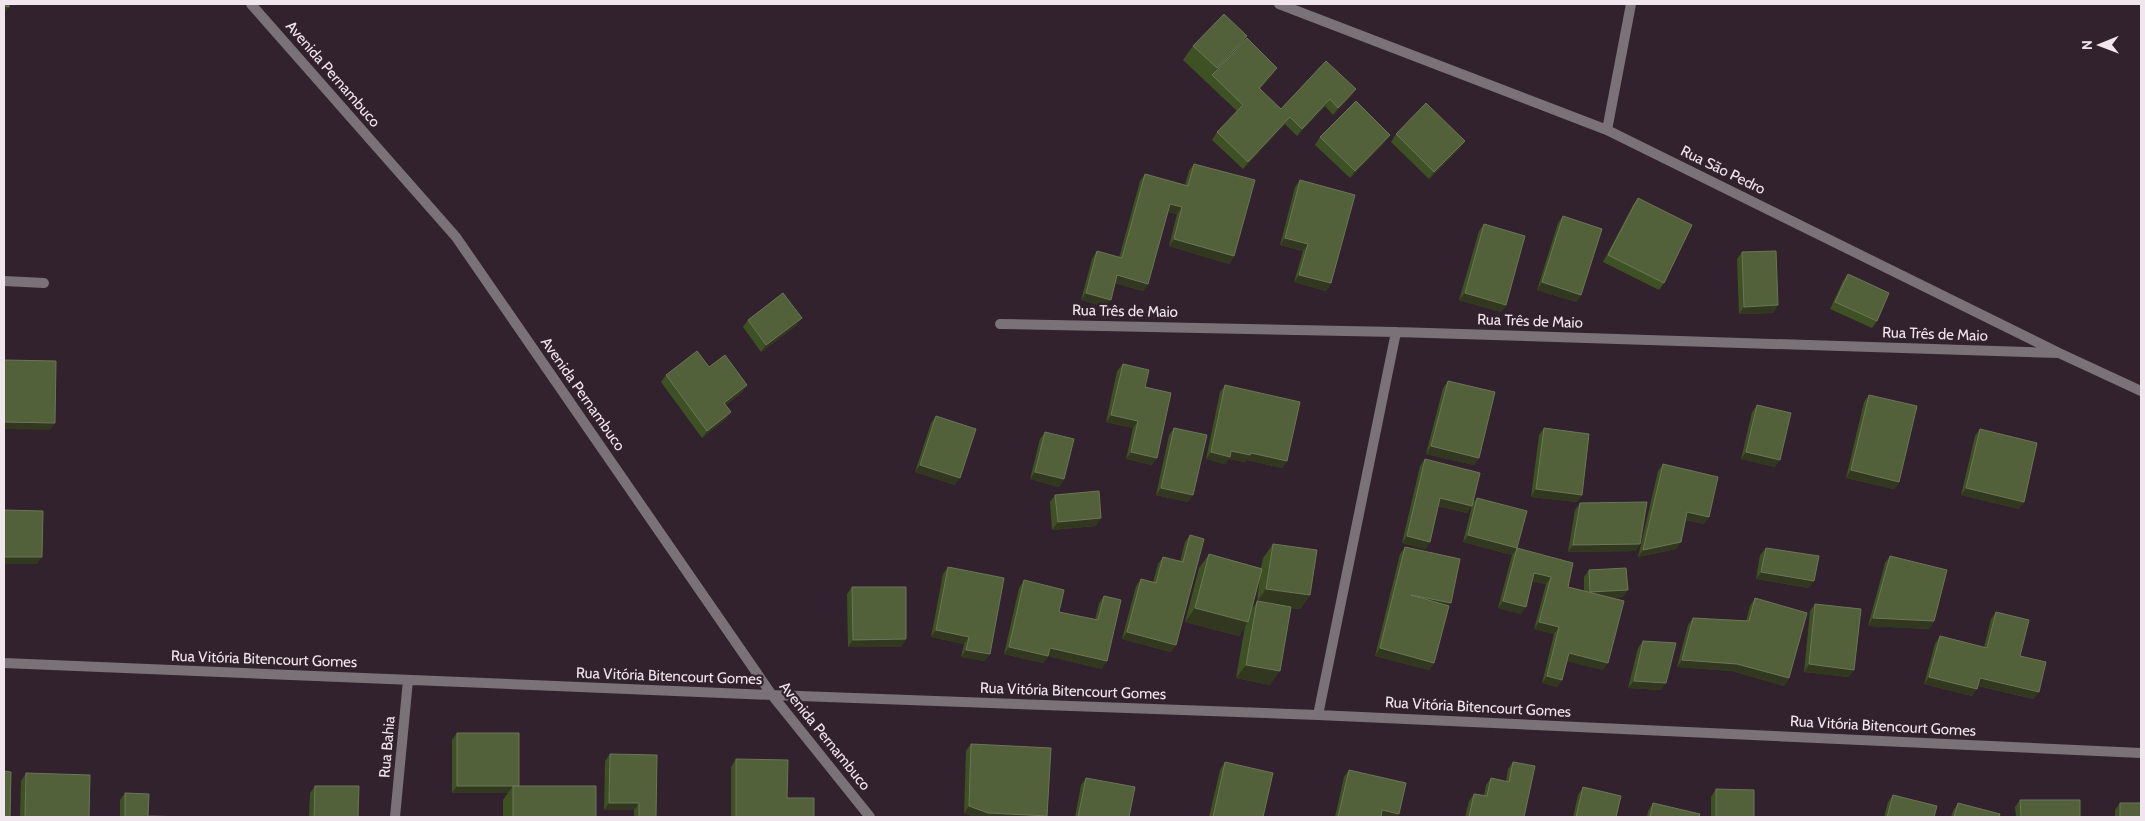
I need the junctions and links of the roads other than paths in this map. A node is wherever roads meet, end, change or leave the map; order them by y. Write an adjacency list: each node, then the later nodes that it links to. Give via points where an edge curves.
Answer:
1 (251, 4): 13 (street, Avenida Pernambuco, via 456,237)
2 (1279, 4): 4 (street, Rua São Pedro)
3 (1631, 4): 4 (street)
4 (1607, 130): 9 (street, Rua São Pedro)
5 (4, 281): 6 (street)
6 (44, 283)
7 (1000, 324): 8 (street, Rua Três de Maio)
8 (1396, 332): 9 (street, Rua Três de Maio); 14 (street)
9 (2059, 353): 10 (street, Rua São Pedro)
10 (2141, 391)
11 (4, 664): 12 (street, Rua Vitória Bitencourt Gomes)
12 (408, 680): 13 (street, Rua Vitória Bitencourt Gomes); 16 (street, Rua Bahia)
13 (772, 695): 14 (street, Rua Vitória Bitencourt Gomes); 17 (street, Avenida Pernambuco)
14 (1318, 715): 15 (street, Rua Vitória Bitencourt Gomes)
15 (2141, 753)
16 (395, 817)
17 (870, 817)

